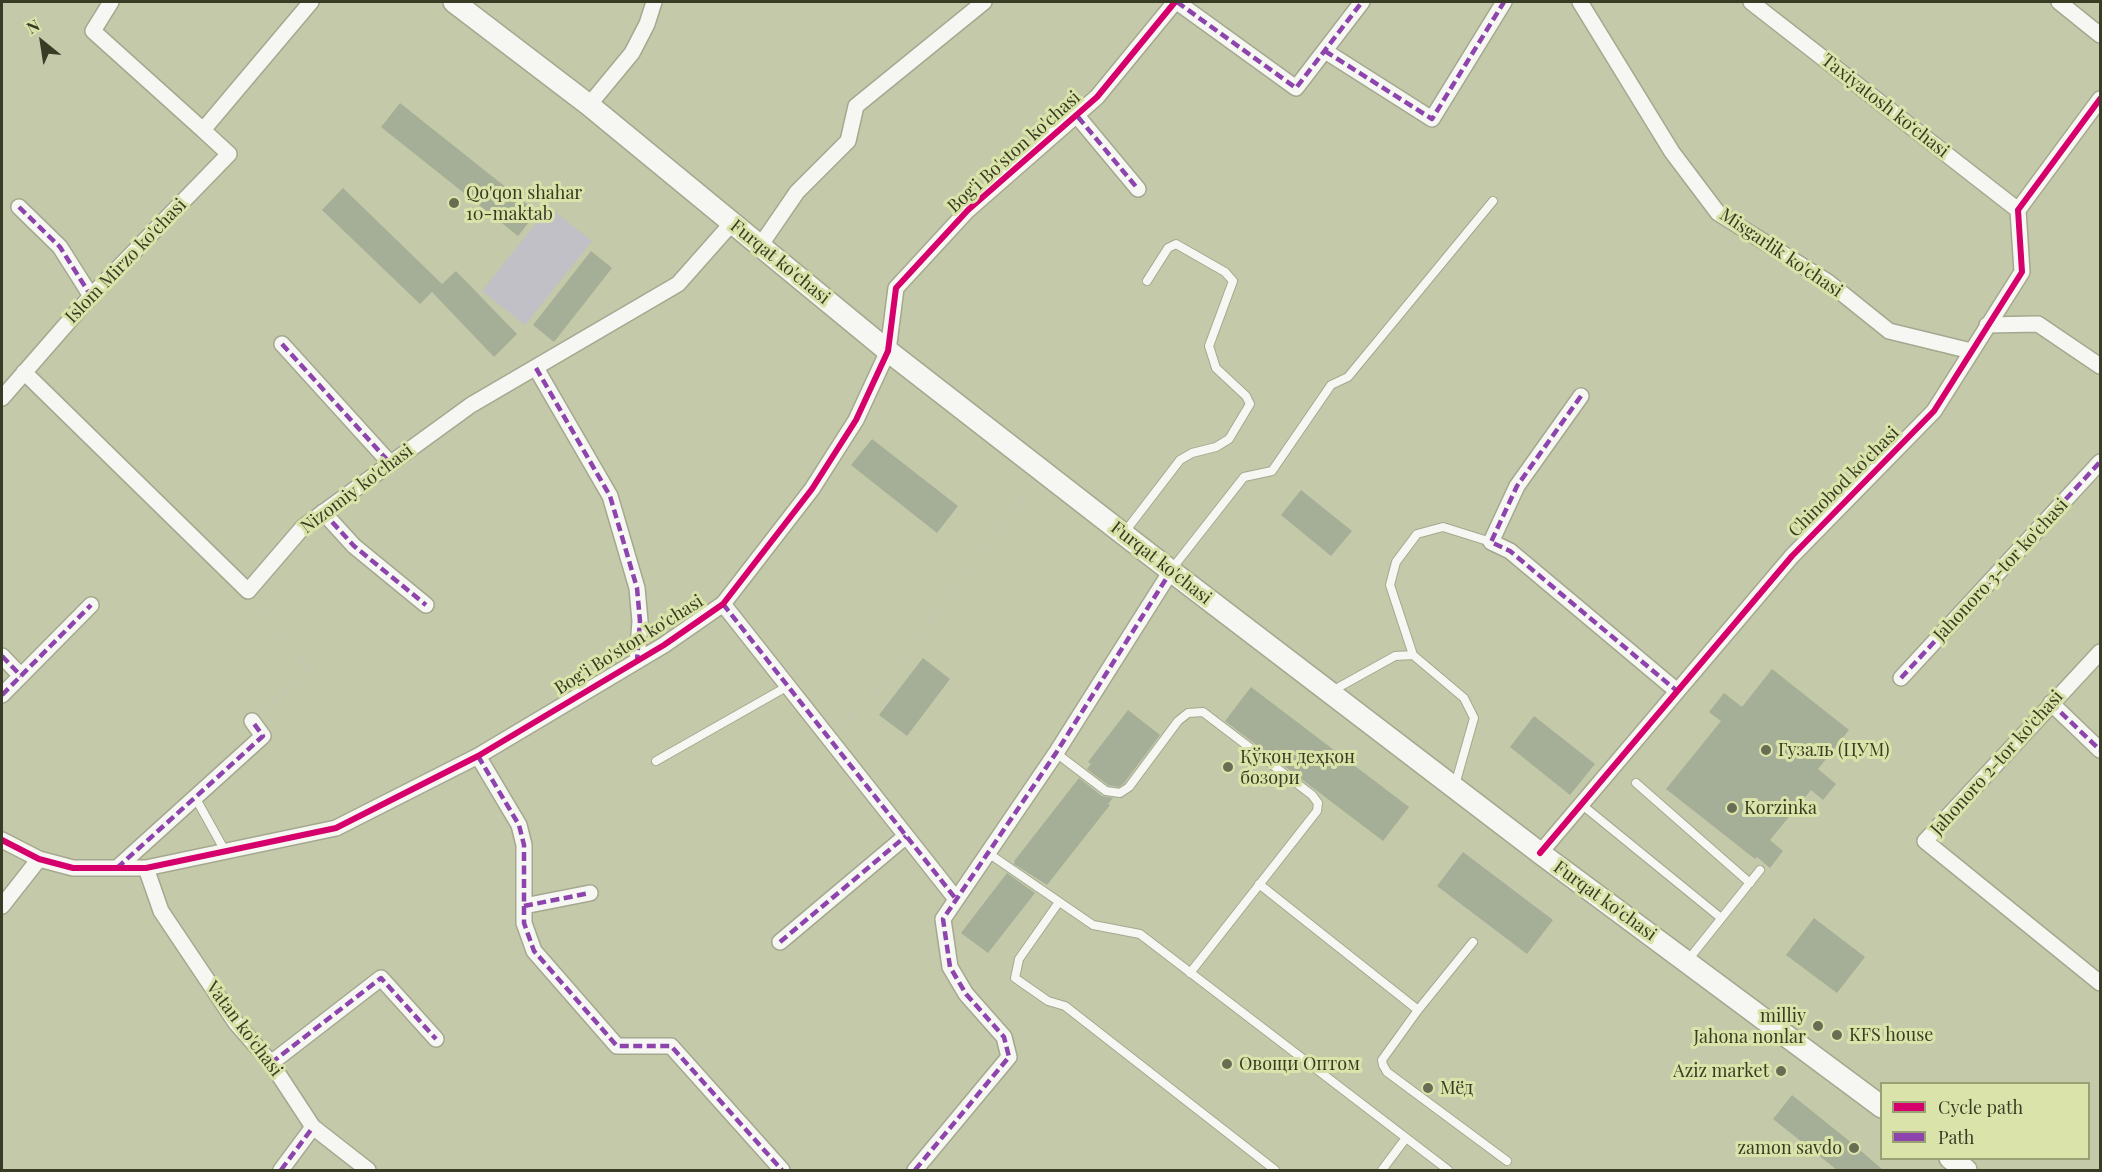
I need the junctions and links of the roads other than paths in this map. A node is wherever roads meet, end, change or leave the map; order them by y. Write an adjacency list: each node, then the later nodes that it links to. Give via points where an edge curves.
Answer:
1 (111, 2): 17 (street, Islom Mirzo ko'chasi, via 93,31)
2 (311, 2): 17 (street)
3 (454, 2): 15 (main road, Furqat ko'chasi)
4 (654, 2): 15 (street, via 632,53)
5 (984, 2): 23 (street, via 856,106 848,141 797,192)
6 (1176, 2): 13 (street, via 1296,88); 16 (street, Bog'i Bo'ston ko'chasi)
7 (1362, 2): 13 (street)
8 (1504, 2): 13 (street, via 1432,119)
9 (1580, 2): 29 (street, Misgarlik ko'chasi, via 1671,152 1718,213 1828,282 1889,331)
10 (1751, 2): 21 (street, Taxiyatosh koʻchasi)
11 (2059, 2): 12 (street)
12 (2100, 35)
13 (1325, 51)
14 (2100, 99): 21 (street)
15 (589, 105): 22 (main road, Furqat ko'chasi)
16 (1078, 117): 18 (street); 28 (street, Bog'i Bo'ston ko'chasi, via 968,210 896,288)
17 (203, 130): 25 (street, Islom Mirzo ko'chasi, via 229,154)
18 (1138, 189)
19 (1492, 201): 40 (lane, via 1348,377 1331,385 1272,471 1244,477)
20 (19, 207): 25 (street, via 60,247)
21 (2018, 210): 26 (street, Chinobod ko'chasi, via 2022,272)
22 (732, 223): 23 (main road, Furqat ko'chasi); 31 (street, Nizomiy ko'chasi, via 678,284)
23 (760, 246): 28 (main road, Furqat ko'chasi)
24 (1147, 281): 38 (lane, via 1168,248 1176,244 1225,272 1233,281 1209,346 1216,368 1250,404 1229,439 1180,460)
25 (91, 296): 32 (street, Islom Mirzo ko'chasi)
26 (1987, 325): 29 (street, Chinobod ko'chasi); 30 (street, via 2038,324)
27 (282, 344): 36 (street)
28 (888, 351): 38 (main road, Furqat ko'chasi); 41 (street, Bog'i Bo'ston ko'chasi, via 856,420 812,489)
29 (1971, 351): 51 (street, Chinobod ko'chasi, via 1934,411 1792,556)
30 (2100, 366)
31 (536, 368): 36 (street, Nizomiy ko'chasi, via 471,405); 47 (street, via 610,496 638,588)
32 (24, 372): 34 (street, Islom Mirzo ko'chasi); 37 (street, Nizomiy ko'chasi, via 248,591 303,527)
33 (1581, 396): 39 (street, via 1517,486)
34 (2, 398)
35 (2100, 462): 49 (street, Jahonoro 3-tor ko'chasi)
36 (390, 463): 37 (street, Nizomiy ko'chasi)
37 (323, 512): 43 (street, via 354,546)
38 (1123, 534): 40 (main road, Furqat ko'chasi)
39 (1491, 542): 46 (lane, via 1443,527 1417,534 1396,562 1390,585); 51 (street, via 1510,551)
40 (1170, 571): 52 (main road, Furqat ko'chasi); 57 (street)
41 (723, 604): 47 (street, Bog'i Bo'ston ko'chasi); 50 (street)
42 (91, 605): 48 (street)
43 (426, 605)
44 (2100, 652): 54 (street, Jahonoro 2-tor ko'chasi)
45 (2, 656): 48 (street)
46 (1413, 656): 52 (lane, via 1395,656); 61 (lane, via 1464,698 1474,718)
47 (637, 661): 58 (street, Bog'i Bo'ston ko'chasi)
48 (21, 676): 53 (street)
49 (1901, 678)
50 (788, 686): 59 (lane); 64 (street)
51 (1677, 691): 63 (street, Chinobod ko'chasi)
52 (1330, 692): 61 (main road, Furqat ko'chasi)
53 (2, 696)
54 (2051, 703): 56 (street); 85 (street, Jahonoro 2-tor ko'chasi, via 1925,841)
55 (252, 721): 62 (street, via 263,736)
56 (2100, 750)
57 (1056, 753): 67 (street); 74 (lane, via 1106,791 1120,793 1130,787 1178,721 1188,713 1203,712 1318,803 1317,811)
58 (478, 756): 66 (street, Bog'i Bo'ston ko'chasi, via 336,828); 79 (street, via 519,825 524,845)
59 (656, 761)
60 (1636, 783): 73 (lane)
61 (1454, 787): 68 (main road, Furqat ko'chasi)
62 (195, 797): 66 (lane); 70 (street)
63 (1581, 804): 68 (street, Chinobod ko'chasi); 80 (lane)
64 (906, 836): 76 (street); 81 (street)
65 (2, 840): 69 (street, Bog'i Bo'ston ko'chasi)
66 (225, 851): 71 (street, Bog'i Bo'ston ko'chasi)
67 (988, 853): 76 (street); 77 (lane)
68 (1540, 853): 83 (main road, Furqat ko'chasi)
69 (39, 859): 70 (street, Bog'i Bo'ston ko'chasi, via 73,868); 78 (street)
70 (117, 868): 71 (street, Bog'i Bo'ston ko'chasi)
71 (146, 868): 88 (street, Vatan ko'chasi, via 161,911 236,1023)
72 (1760, 870): 73 (lane)
73 (1750, 883): 80 (lane)
74 (1260, 884): 84 (lane); 86 (lane)
75 (590, 893): 79 (street)
76 (956, 899): 97 (street, via 943,919 950,967 966,994 1004,1037 1009,1057)
77 (1059, 902): 84 (lane, via 1093,925 1140,934); 98 (lane, via 1019,959 1015,978 1048,1001 1065,1006)
78 (2, 906)
79 (524, 906): 96 (street, via 524,923 534,951 617,1046 671,1046)
80 (1722, 918): 83 (lane)
81 (780, 942)
82 (1473, 942): 86 (lane)
83 (1687, 962): 89 (main road, Furqat ko'chasi)
84 (1190, 973): 91 (lane)
85 (2100, 983)
86 (1418, 1010): 93 (lane, via 1382,1060 1387,1072)
87 (436, 1039): 88 (street, via 381,978)
88 (271, 1063): 90 (street, Vatan ko'chasi)
89 (1880, 1106)
90 (313, 1127): 94 (street); 95 (street, Vatan ko'chasi)
91 (1406, 1138): 99 (lane); 100 (lane)
92 (1953, 1160): 101 (main road)
93 (1507, 1161)
94 (281, 1170)
95 (368, 1170)
96 (782, 1170)
97 (915, 1170)
98 (1275, 1170)
99 (1382, 1170)
100 (1448, 1170)
101 (1966, 1170)

